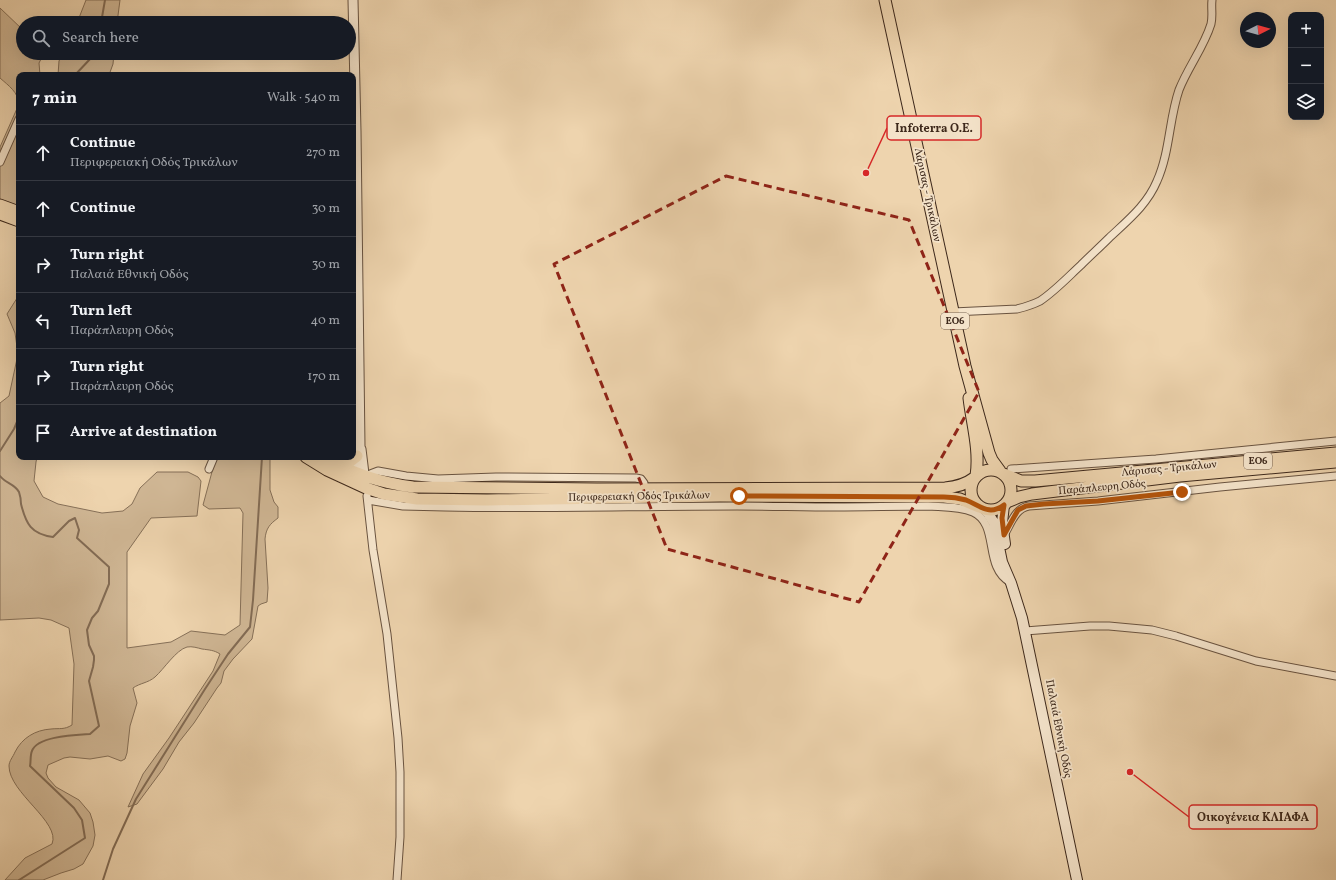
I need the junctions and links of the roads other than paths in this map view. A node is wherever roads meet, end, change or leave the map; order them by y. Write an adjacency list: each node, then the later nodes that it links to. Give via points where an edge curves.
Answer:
1 (353, 0): 4 (street)
2 (885, 0): 14 (main road, Λάρισας - Τρικάλων / ΕΟ6)
3 (1212, 0): 14 (street, via 1209,28 1178,94 1161,171 1140,210 1036,303 1027,307)
4 (353, 16)
5 (354, 60): 6 (street)
6 (355, 72)
7 (16, 126): 9 (street)
8 (356, 131): 17 (street)
9 (0, 162)
10 (0, 205): 11 (main road)
11 (16, 211)
12 (0, 214): 13 (main road)
13 (16, 220)
14 (953, 312): 15 (main road, Λάρισας - Τρικάλων / ΕΟ6)
15 (966, 366): 27 (main road, Λάρισας - Τρικάλων / ΕΟ6, via 989,453 992,460); 29 (main road, Λάρισας - Τρικάλων / ΕΟ6, via 977,454)
16 (1336, 442): 27 (street)
17 (358, 451): 18 (main road); 30 (street, via 362,453)
18 (356, 453)
19 (1336, 453): 27 (main road, Λάρισας - Τρικάλων / ΕΟ6, via 1035,481 1021,481)
20 (213, 460): 26 (street)
21 (311, 460): 30 (main road, Περιφερειακή Οδός Τρικάλων, via 327,470)
22 (329, 460): 25 (main road, Περιφερειακή Οδός Τρικάλων)
23 (351, 460): 25 (main road)
24 (1336, 462): 34 (main road, Λάρισας - Τρικάλων / ΕΟ6, via 1180,476 1032,494 1014,498)
25 (338, 465): 30 (main road, Περιφερειακή Οδός Τρικάλων)
26 (209, 469)
27 (1005, 471): 29 (main road, ΕΟ6, via 987,469); 34 (main road, ΕΟ6, via 1010,484 1010,496)
28 (1336, 476): 36 (street, Παράπλευρη Οδός, via 1023,507 1018,510)
29 (975, 477): 30 (main road, Περιφερειακή Οδός Τρικάλων, via 961,485 945,488 413,488); 35 (main road, ΕΟ6, via 970,490 975,502)
30 (362, 480): 31 (street); 32 (main road, Περιφερειακή Οδός Τρικάλων, via 384,494 417,499)
31 (368, 500): 32 (street, via 428,507); 40 (street, via 374,557 387,634 398,738 400,837)
32 (665, 501): 33 (main road, Περιφερειακή Οδός Τρικάλων)
33 (836, 502): 35 (main road, Περιφερειακή Οδός Τρικάλων, via 949,497); 37 (street, via 954,508 973,512 986,524 998,569)
34 (1006, 503): 35 (main road, ΕΟ6, via 995,510); 36 (main road, Παλαιά Εθνική Οδός, via 1002,518)
35 (982, 508): 37 (main road, Παλαιά Εθνική Οδός, via 994,523 1002,562)
36 (1004, 535): 37 (main road, Παλαιά Εθνική Οδός)
37 (1011, 583): 38 (main road, Παλαιά Εθνική Οδός)
38 (1025, 631): 39 (street, via 1090,626 1152,630 1256,661); 41 (main road, Παλαιά Εθνική Οδός)
39 (1336, 676)
40 (397, 880)
41 (1077, 880)

